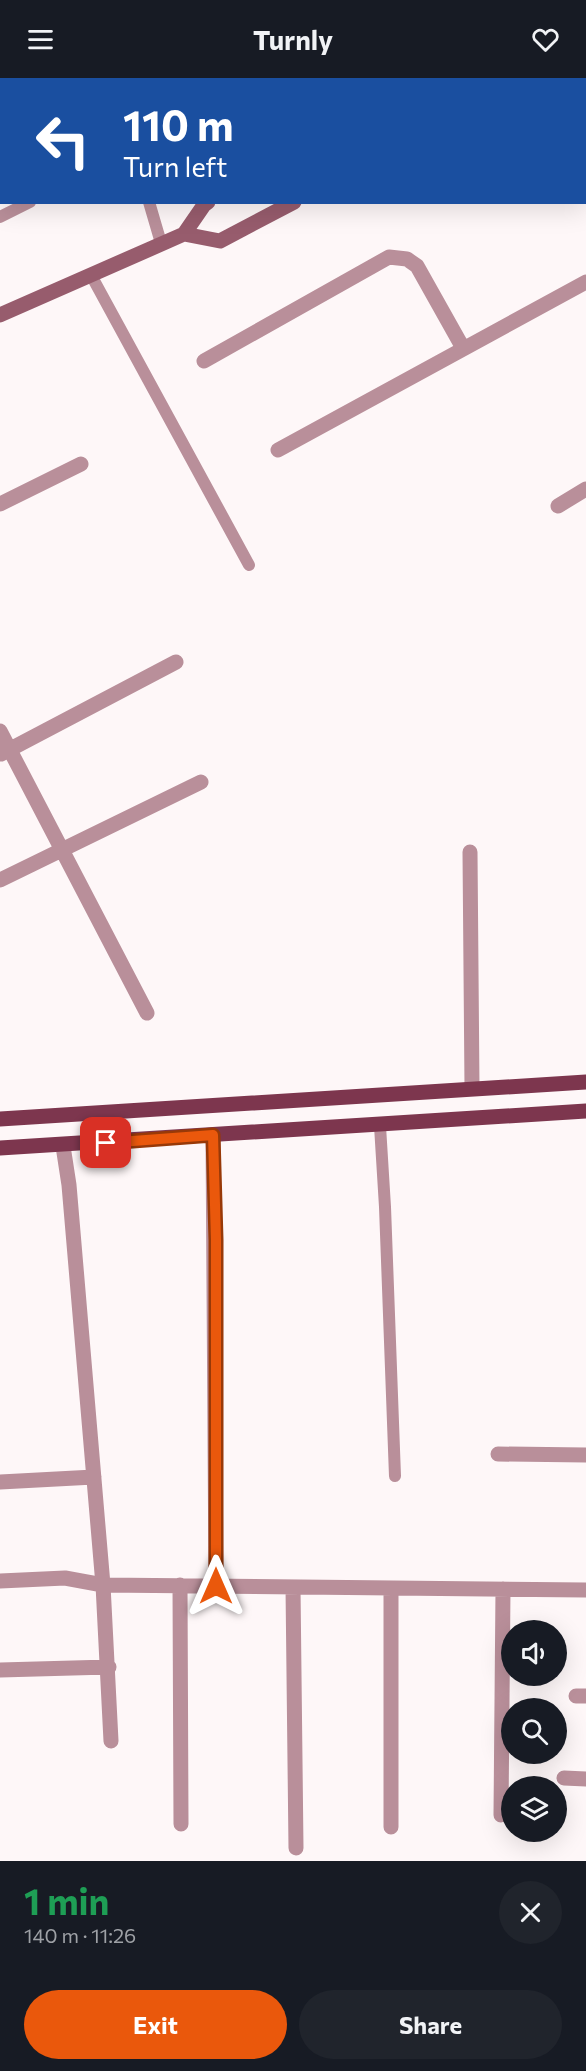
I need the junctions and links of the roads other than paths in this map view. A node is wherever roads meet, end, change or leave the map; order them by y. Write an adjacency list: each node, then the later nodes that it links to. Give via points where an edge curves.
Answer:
1 (26, 204): 5 (lane)
2 (150, 204): 7 (lane)
3 (205, 204): 6 (street)
4 (290, 204): 6 (street, via 220,241)
5 (0, 217)
6 (184, 234): 7 (street)
7 (161, 243): 8 (street)
8 (91, 275): 10 (street); 18 (lane)
9 (586, 282): 11 (street)
10 (0, 315)
11 (463, 348): 12 (street, via 417,266 407,259 388,256); 13 (street)
12 (204, 361)
13 (278, 450)
14 (81, 464): 16 (street)
15 (586, 489): 17 (street)
16 (0, 504)
17 (558, 506)
18 (249, 565)
19 (176, 662): 21 (street)
20 (0, 731): 21 (street)
21 (5, 753): 23 (street)
22 (201, 782): 23 (street)
23 (60, 849): 25 (street); 26 (street)
24 (470, 852): 28 (street)
25 (0, 880)
26 (147, 1013)
27 (586, 1082): 28 (main road)
28 (472, 1088): 30 (main road)
29 (586, 1111): 31 (main road)
30 (0, 1119)
31 (380, 1126): 32 (main road); 37 (lane)
32 (213, 1135): 33 (main road); 43 (street)
33 (63, 1146): 34 (main road); 38 (street)
34 (0, 1148)
35 (498, 1454): 36 (street)
36 (586, 1455)
37 (395, 1476)
38 (94, 1477): 39 (street); 41 (street)
39 (0, 1482)
40 (0, 1581): 41 (street, via 66,1578)
41 (103, 1585): 42 (street); 48 (street)
42 (180, 1585): 43 (street); 54 (street)
43 (216, 1586): 44 (street)
44 (293, 1587): 45 (street); 56 (street)
45 (391, 1588): 46 (street); 55 (street)
46 (503, 1589): 47 (street); 51 (street)
47 (586, 1590)
48 (110, 1667): 49 (street); 50 (street)
49 (0, 1670)
50 (111, 1741)
51 (501, 1776)
52 (567, 1778): 53 (street)
53 (586, 1779)
54 (182, 1824)
55 (392, 1827)
56 (296, 1848)

